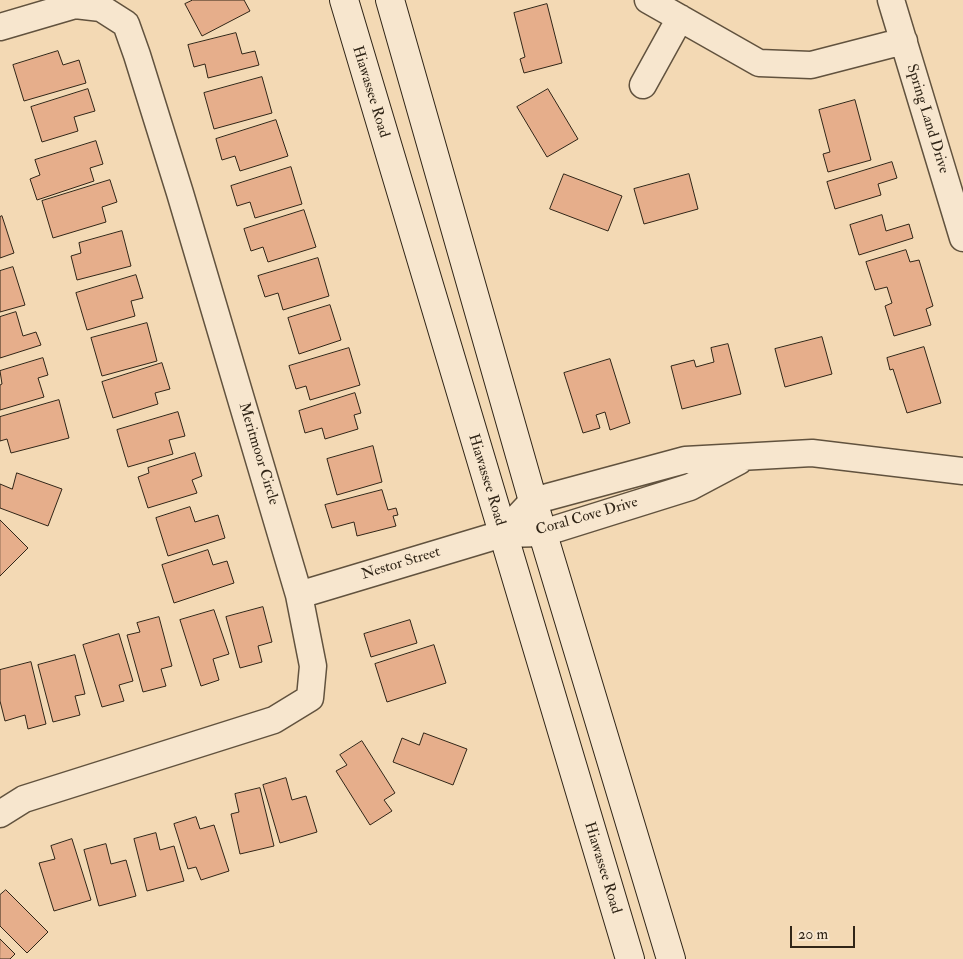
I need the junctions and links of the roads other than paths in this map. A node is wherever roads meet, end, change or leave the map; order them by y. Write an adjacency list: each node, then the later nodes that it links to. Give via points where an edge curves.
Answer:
1 (344, 0): 14 (street, Hiawassee Road)
2 (390, 0): 12 (street)
3 (648, 0): 5 (street)
4 (892, 0): 7 (street, Spring Land Drive)
5 (680, 18): 7 (street, via 759,63 811,65); 8 (street)
6 (0, 28): 15 (street, Meritmoor Circle, via 75,5 101,8 126,24)
7 (904, 41): 9 (street, Spring Land Drive)
8 (643, 85)
9 (963, 238)
10 (747, 457): 11 (street, Coral Cove Drive, via 812,453); 12 (street, Coral Cove Drive, via 685,460); 13 (street, Coral Cove Drive, via 690,487)
11 (963, 471)
12 (533, 501): 13 (street); 14 (street, Coral Cove Drive)
13 (543, 533): 14 (street, Coral Cove Drive); 18 (street)
14 (502, 534): 15 (street, Nestor Street); 17 (street, Hiawassee Road)
15 (300, 594): 16 (street, Meritmoor Circle, via 313,666 310,698 274,720 24,800)
16 (0, 814)
17 (630, 959)
18 (671, 959)

